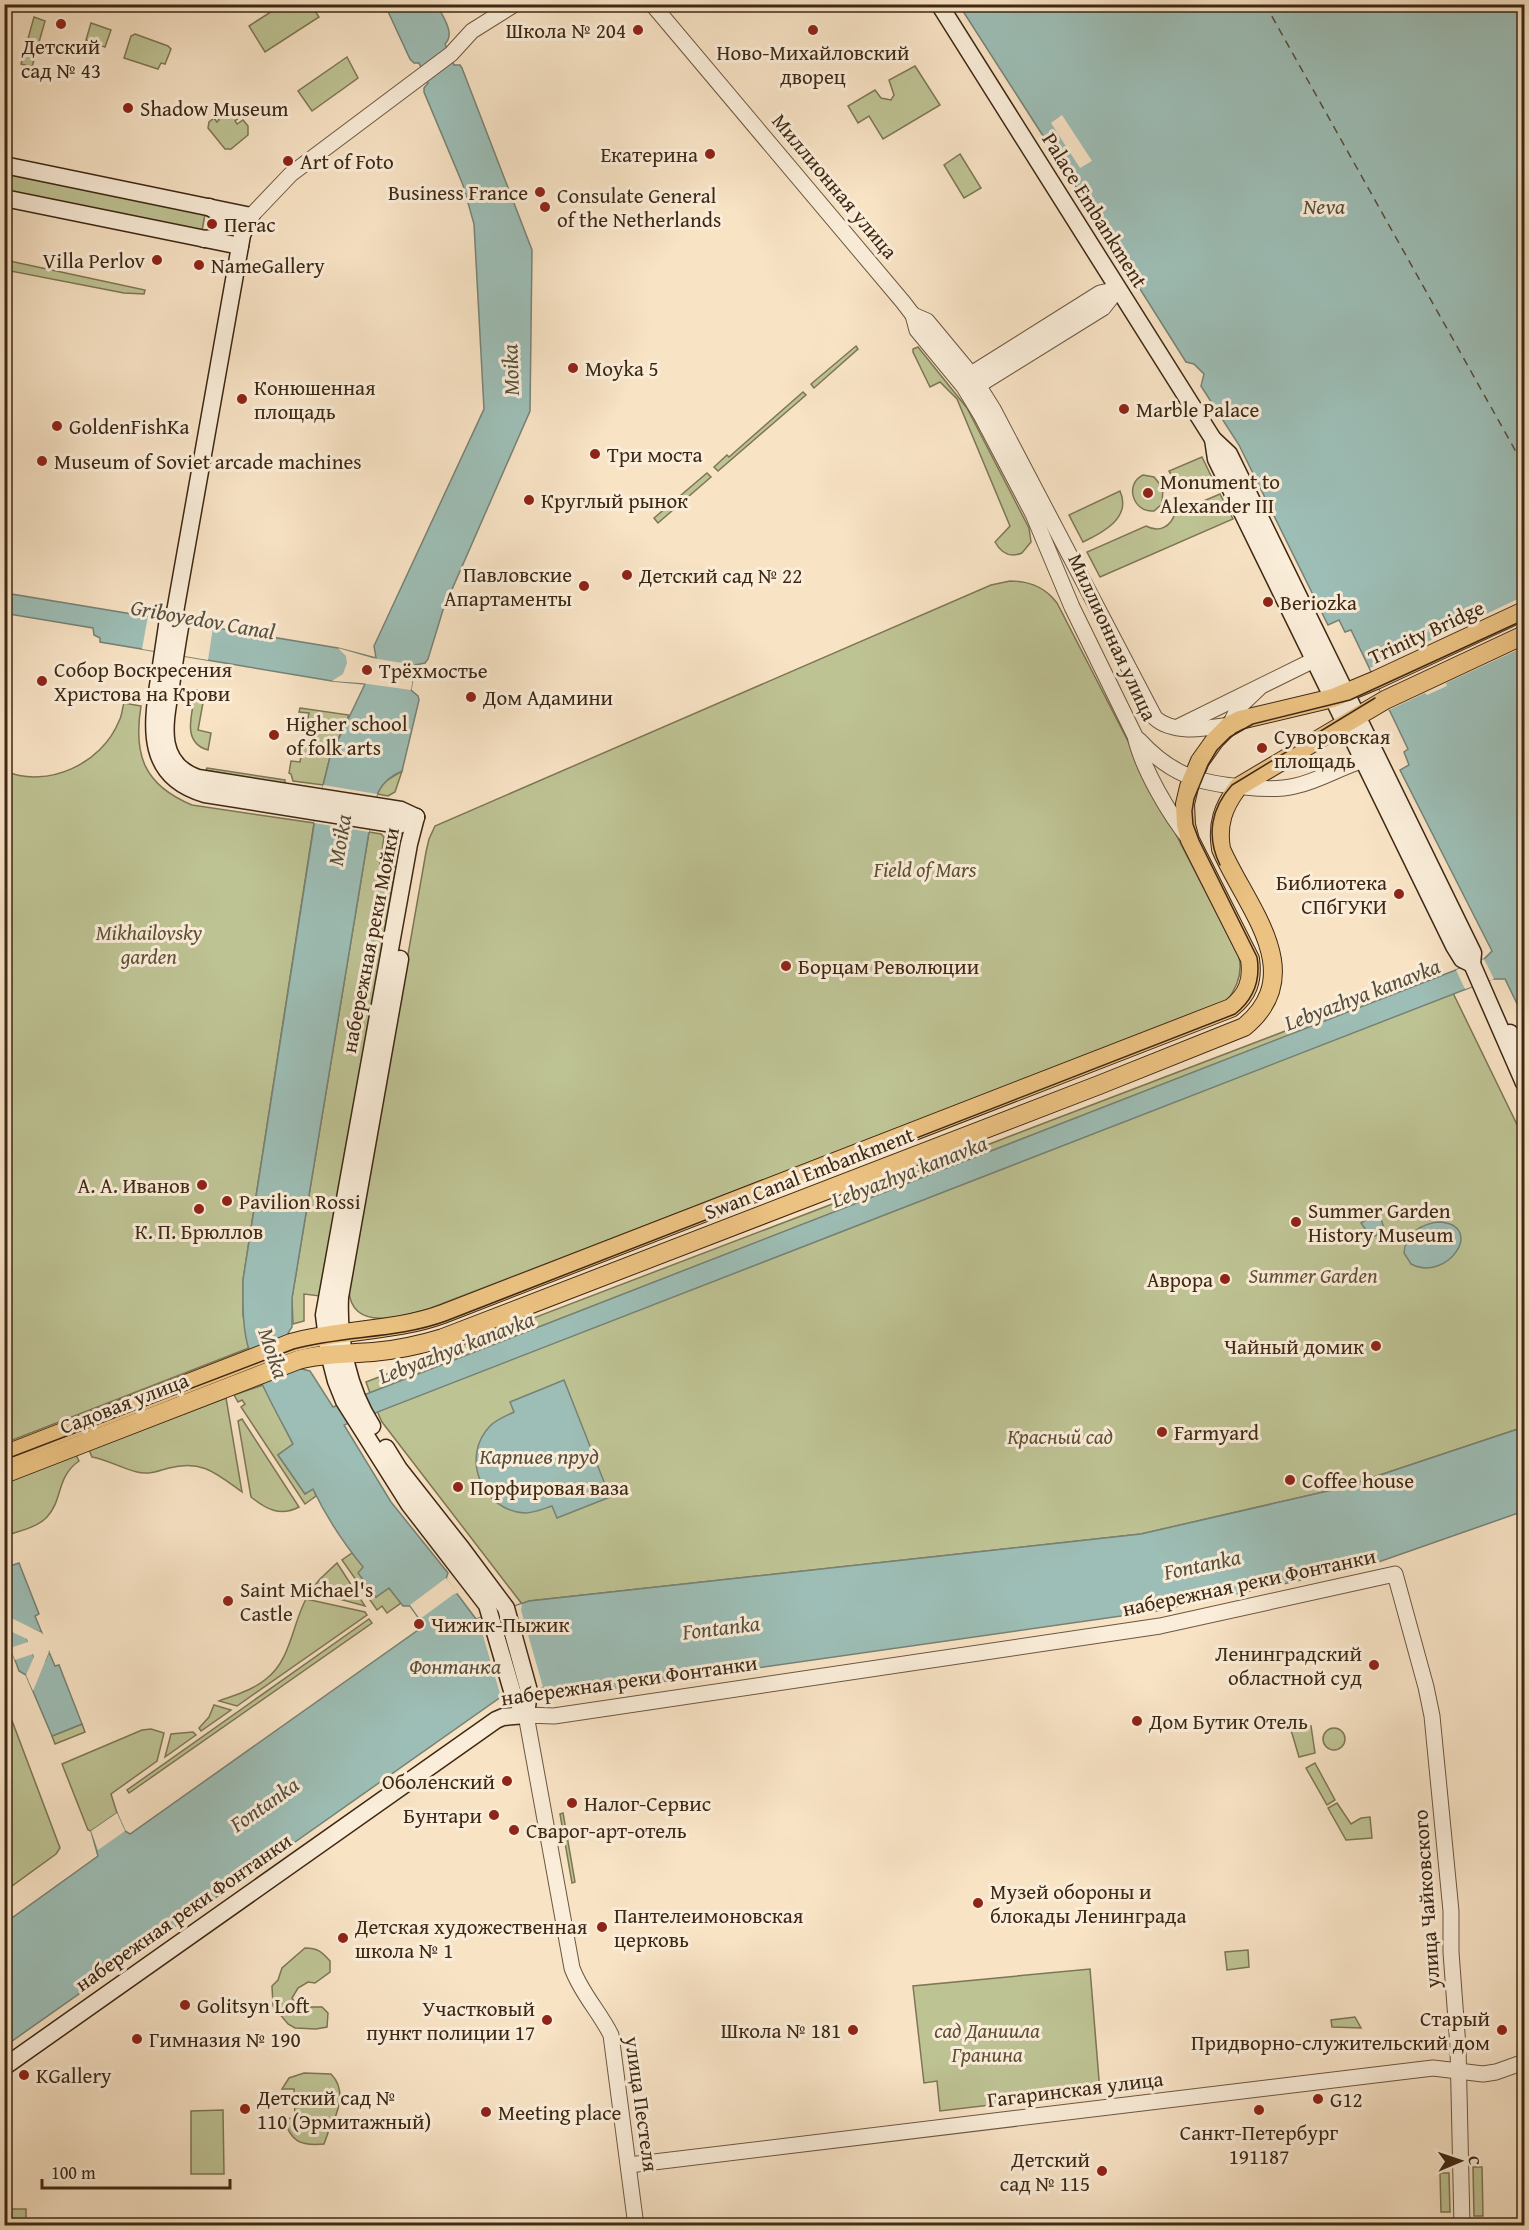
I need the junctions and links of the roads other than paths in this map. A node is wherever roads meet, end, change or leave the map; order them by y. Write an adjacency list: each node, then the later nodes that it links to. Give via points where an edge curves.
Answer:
1 (514, 4): 7 (street, via 472,31 451,54 325,147 278,186)
2 (652, 4): 11 (street, Миллионная улица, via 914,315 917,330)
3 (939, 4): 10 (main road, Palace Embankment)
4 (4, 165): 6 (main road)
5 (4, 198): 8 (main road)
6 (209, 207): 7 (main road); 8 (main road, via 219,213 221,230 214,238)
7 (251, 216): 9 (main road)
8 (203, 238): 9 (main road)
9 (240, 246): 31 (main road, набережная реки Мойки, via 169,654 165,736 168,750 179,768 198,778 373,813 399,825 416,817 420,843)
10 (1118, 289): 11 (street, via 1100,293); 12 (main road, Palace Embankment)
11 (971, 382): 20 (street, Миллионная улица, via 993,409 1155,718); 21 (street, Миллионная улица, via 981,415 1033,514 1072,607)
12 (1213, 439): 15 (main road, Palace Embankment, via 1216,459); 17 (main road, Palace Embankment, via 1229,454)
13 (1524, 611): 17 (main road, Trinity Bridge)
14 (1524, 635): 18 (main road)
15 (1314, 660): 16 (street); 17 (main road, Palace Embankment)
16 (1259, 687): 19 (street, via 1238,708); 20 (street)
17 (1340, 695): 18 (main road); 19 (main road, Trinity Bridge)
18 (1351, 718): 22 (main road); 24 (main road); 26 (main road, via 1473,953)
19 (1230, 725): 20 (street); 23 (main road, via 1211,745)
20 (1177, 727)
21 (1136, 736): 23 (street, via 1159,760); 25 (street, Миллионная улица, via 1138,750 1174,820)
22 (1364, 760): 24 (street, via 1292,787); 26 (main road, via 1461,959)
23 (1192, 779): 24 (street); 25 (main road, via 1184,811)
24 (1238, 787): 33 (main road, Swan Canal Embankment, via 1221,817 1219,837 1271,951 1274,967 1270,995 1244,1027 443,1338 407,1347)
25 (1190, 840): 27 (main road, Миллионная улица, via 1247,950 1252,968)
26 (1472, 964): 28 (main road)
27 (1249, 987): 31 (main road, Swan Canal Embankment, via 1239,1002 1222,1013 443,1314 403,1325)
28 (1491, 1005): 29 (main road); 30 (main road)
29 (1524, 1056)
30 (1524, 1083)
31 (334, 1334): 32 (main road); 33 (main road, набережная реки Мойки)
32 (295, 1351): 33 (main road); 34 (main road, Садовая улица, via 252,1357); 35 (main road, Садовая улица, via 259,1375)
33 (337, 1354): 37 (main road, набережная реки Мойки, via 350,1399 409,1504 487,1605 498,1611)
34 (4, 1455)
35 (4, 1474)
36 (1395, 1574): 38 (street, набережная реки Фонтанки, via 1160,1626 563,1714); 41 (street, улица Чайковского, via 1432,1716 1451,1911)
37 (521, 1692): 38 (main road, улица Пестеля)
38 (526, 1715): 40 (main road, набережная реки Фонтанки, via 496,1720); 42 (street, улица Пестеля, via 572,1968 611,2035)
39 (1524, 2062): 41 (street, Гагаринская улица, via 1483,2074)
40 (4, 2067)
41 (1458, 2071): 42 (street, Гагаринская улица, via 1425,2069); 44 (street, улица Чайковского)
42 (629, 2165): 43 (street, улица Пестеля)
43 (636, 2226)
44 (1461, 2226)

